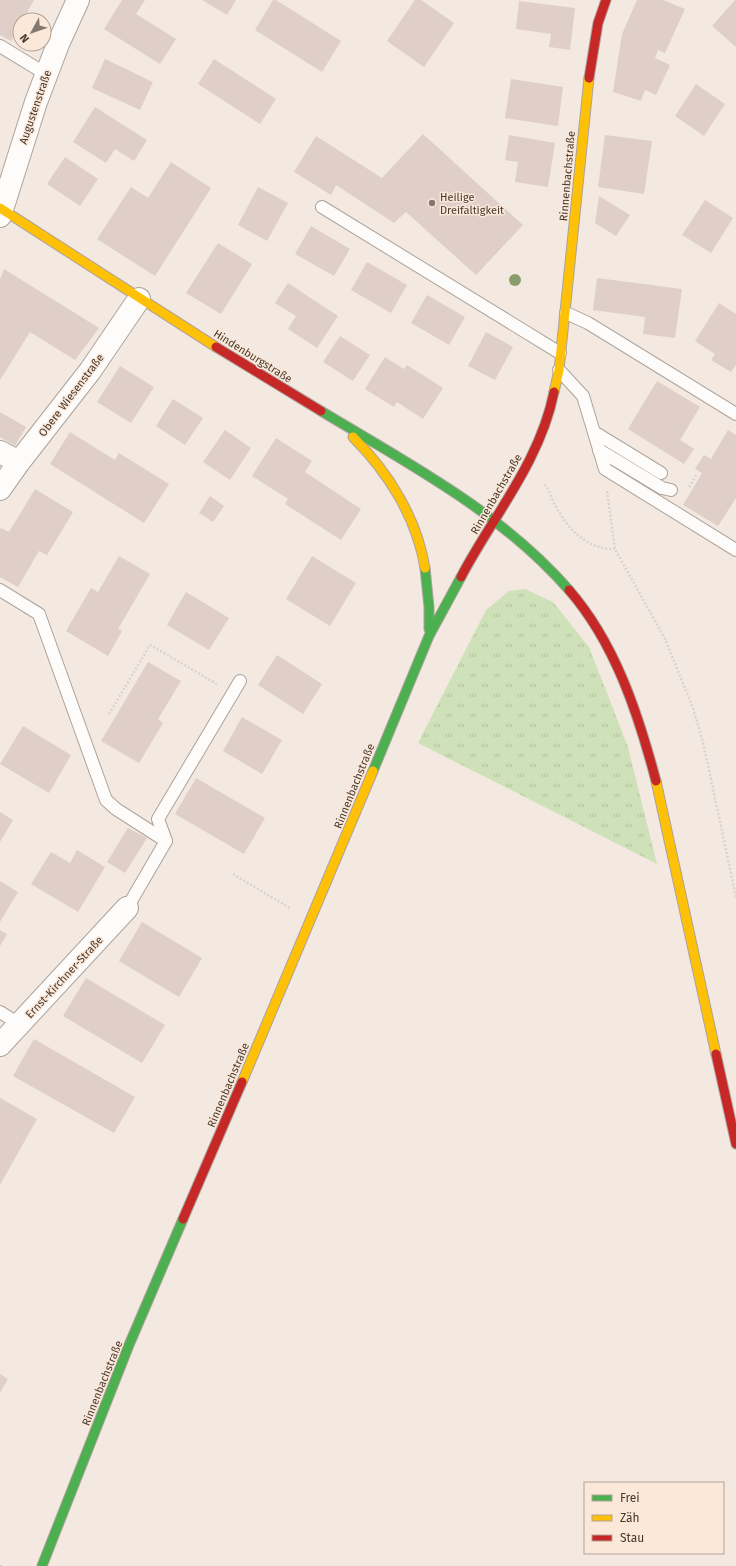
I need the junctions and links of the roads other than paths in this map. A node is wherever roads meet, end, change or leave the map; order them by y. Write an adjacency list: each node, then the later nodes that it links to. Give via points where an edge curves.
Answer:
1 (78, 0): 4 (street, Augustenstraße)
2 (606, 0): 8 (main road, Rinnenbachstraße, via 598,23 591,60)
3 (0, 46): 4 (lane)
4 (46, 74): 6 (street, Augustenstraße)
5 (322, 207): 9 (lane)
6 (1, 211): 7 (main road, Hindenburgstraße)
7 (139, 299): 12 (main road, Hindenburgstraße); 16 (street, Obere Wiesenstraße, via 90,371)
8 (566, 313): 9 (main road, Rinnenbachstraße); 11 (lane, via 588,323)
9 (560, 353): 10 (main road, Rinnenbachstraße)
10 (559, 370): 13 (lane, via 583,396); 20 (main road, Rinnenbachstraße, via 550,413 523,475)
11 (736, 414)
12 (340, 422): 20 (main road, Hindenburgstraße, via 445,484); 23 (main road, via 381,468 402,502 417,535 430,595)
13 (594, 432): 14 (lane); 17 (lane)
14 (599, 450): 19 (lane, via 662,488); 21 (lane, via 605,469)
15 (0, 452): 16 (street)
16 (19, 462): 18 (street, Obere Wiesenstraße)
17 (661, 473)
18 (0, 489)
19 (671, 490)
20 (495, 521): 23 (main road, Rinnenbachstraße, via 466,567); 30 (main road, Hindenburgstraße, via 542,561 583,607 598,630 625,688 647,750 672,848)
21 (736, 550)
22 (0, 590): 25 (lane, via 39,614 106,800)
23 (429, 636): 31 (main road, Rinnenbachstraße, via 280,996 127,1351)
24 (240, 681): 25 (lane, via 158,819)
25 (166, 841): 26 (lane)
26 (127, 908): 28 (street, Ernst-Kirchner-Straße)
27 (0, 1012): 28 (lane)
28 (19, 1024): 29 (street, Ernst-Kirchner-Straße)
29 (0, 1045)
30 (736, 1144)
31 (42, 1566)

